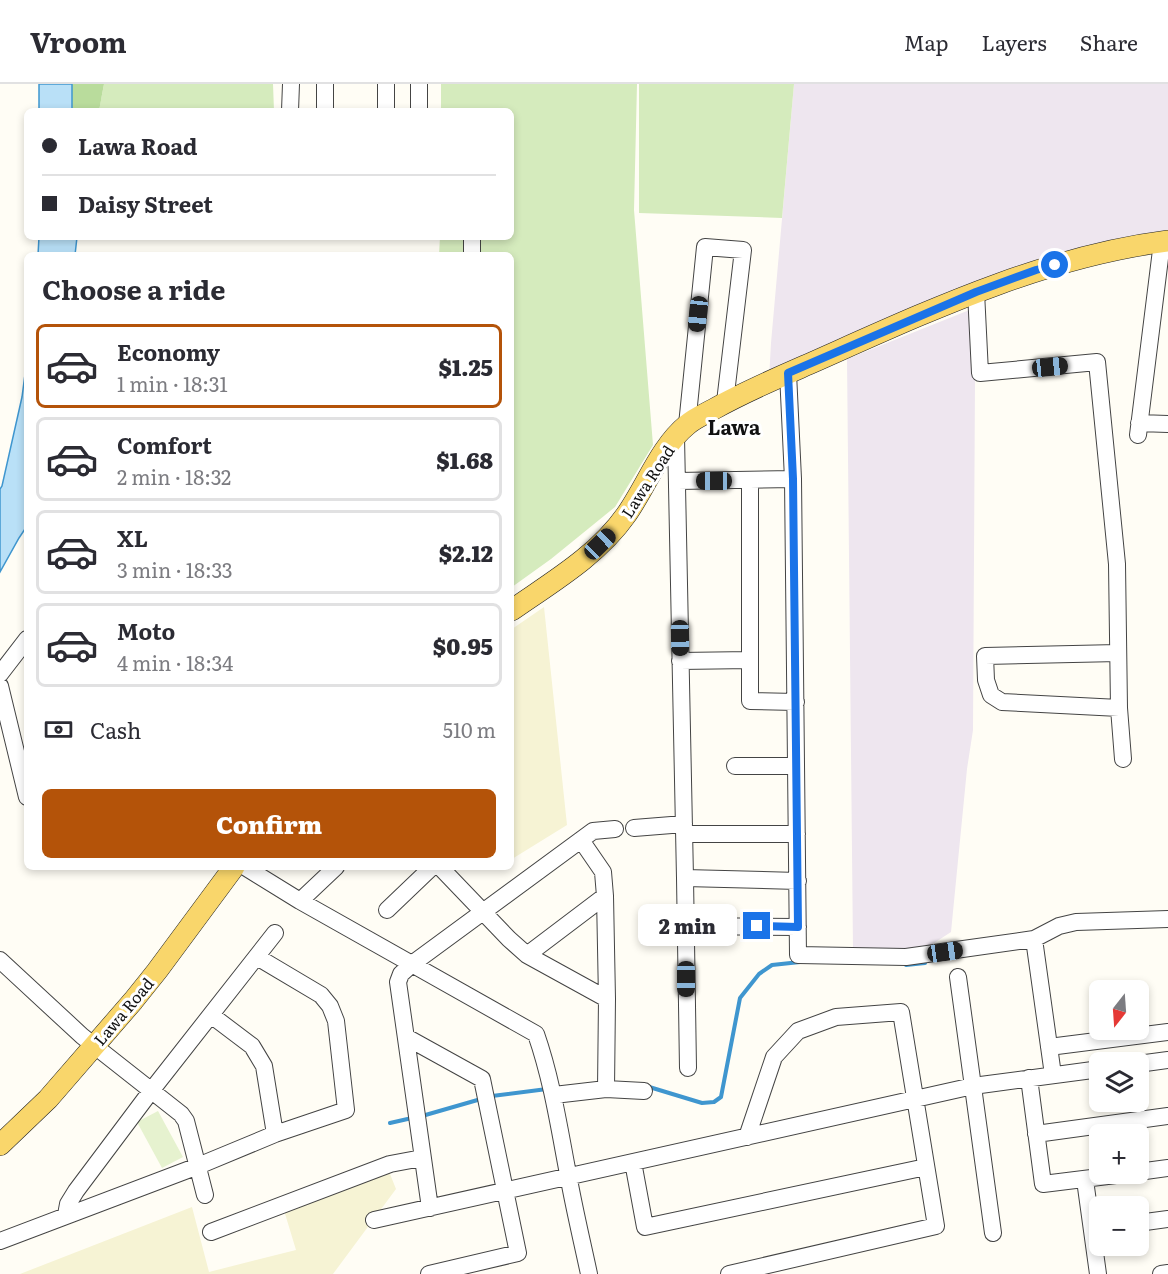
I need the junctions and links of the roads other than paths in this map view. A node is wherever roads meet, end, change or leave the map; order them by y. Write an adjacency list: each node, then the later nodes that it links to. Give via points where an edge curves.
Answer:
1 (291, 84): 5 (street)
2 (325, 84): 6 (street)
3 (386, 84): 7 (street)
4 (419, 84): 8 (street)
5 (290, 108)
6 (325, 108)
7 (386, 108)
8 (419, 108)
9 (1165, 242): 10 (main road, Lawa Road, via 1094,254); 13 (street, via 1138,429)
10 (976, 292): 11 (main road, Lawa Road); 20 (street, via 980,373 1097,362 1117,564)
11 (788, 373): 12 (main road, Lawa Road); 15 (street)
12 (725, 402): 14 (main road, Lawa Road); 14 (street, via 743,250 705,247)
13 (1168, 424)
14 (681, 431): 17 (street); 18 (main road, Lawa Road, via 612,533 589,555)
15 (793, 479): 16 (street); 25 (street)
16 (750, 480): 17 (street); 21 (street)
17 (678, 481): 22 (street)
18 (514, 609)
19 (24, 643): 23 (street)
20 (1118, 653): 26 (street); 26 (street, via 985,656 991,695 1002,702)
21 (750, 660): 22 (street); 25 (street, via 750,701)
22 (680, 661): 33 (street)
23 (0, 674)
24 (0, 686): 30 (street)
25 (796, 702): 29 (street)
26 (1119, 708): 27 (street)
27 (1123, 759)
28 (735, 766): 29 (street)
29 (796, 766): 34 (street)
30 (24, 785)
31 (634, 828): 33 (street)
32 (615, 829): 35 (street, via 592,831)
33 (684, 829): 34 (street); 41 (street)
34 (797, 834): 42 (street)
35 (581, 840): 43 (street, via 603,872); 46 (street)
36 (232, 870): 61 (main road, Lawa Road, via 157,971)
37 (250, 870): 44 (street)
38 (333, 870): 44 (street)
39 (429, 870): 45 (street)
40 (443, 870): 46 (street)
41 (686, 878): 42 (street); 48 (street)
42 (798, 881): 49 (street)
43 (605, 896): 52 (street); 57 (street)
44 (300, 900): 55 (street)
45 (387, 910)
46 (483, 910): 52 (street); 55 (street)
47 (1168, 919): 51 (street, via 1076,922)
48 (686, 926): 49 (street); 65 (street)
49 (798, 927): 51 (street, via 798,955 906,957)
50 (275, 933): 53 (street)
51 (1034, 939): 62 (street)
52 (527, 955): 57 (street)
53 (257, 957): 58 (street); 76 (street, via 321,994 330,1005 336,1021 346,1110)
54 (0, 960): 61 (street)
55 (412, 964): 60 (street, via 398,982); 73 (street, via 536,1034)
56 (958, 977): 69 (street)
57 (607, 999): 70 (street)
58 (211, 1015): 71 (street); 76 (street, via 252,1046 264,1066)
59 (1168, 1032): 62 (street)
60 (406, 1037): 80 (street); 89 (street, via 482,1079)
61 (95, 1045): 71 (street); 79 (main road, Lawa Road, via 48,1099)
62 (1049, 1047): 67 (street)
63 (1168, 1060): 64 (street)
64 (1149, 1063)
65 (688, 1068)
66 (1089, 1070): 67 (street)
67 (1053, 1075): 68 (street)
68 (1029, 1078): 69 (street); 77 (street)
69 (974, 1086): 74 (street); 98 (street)
70 (606, 1089): 72 (street); 73 (street)
71 (151, 1091): 82 (street, via 186,1120); 93 (street, via 76,1191)
72 (644, 1091)
73 (554, 1095): 86 (street)
74 (916, 1100): 78 (street); 78 (street, via 901,1012 836,1017 798,1031 774,1058); 83 (street)
75 (1168, 1116): 77 (street)
76 (275, 1134): 82 (street)
77 (1036, 1134): 88 (street, via 1043,1184)
78 (747, 1137): 81 (street)
79 (0, 1145)
80 (422, 1158): 92 (street); 97 (street, via 390,1164)
81 (633, 1162): 83 (street, via 645,1227); 86 (street)
82 (198, 1166): 90 (street); 93 (street)
83 (926, 1167): 104 (street, via 936,1226)
84 (1168, 1168): 85 (street)
85 (1149, 1171)
86 (569, 1178): 89 (street); 103 (street)
87 (1089, 1178): 88 (street)
88 (1085, 1179): 91 (street)
89 (505, 1191): 92 (street); 102 (street, via 518,1253)
90 (205, 1195)
91 (1089, 1197)
92 (430, 1208): 94 (street)
93 (66, 1215): 99 (street)
94 (374, 1220)
95 (1168, 1220): 96 (street)
96 (1149, 1222)
97 (211, 1232)
98 (993, 1233)
99 (0, 1241)
100 (1097, 1256): 105 (street)
101 (1168, 1273): 106 (street)
102 (429, 1274)
103 (590, 1274)
104 (729, 1274)
105 (1098, 1274)
106 (1161, 1274)

